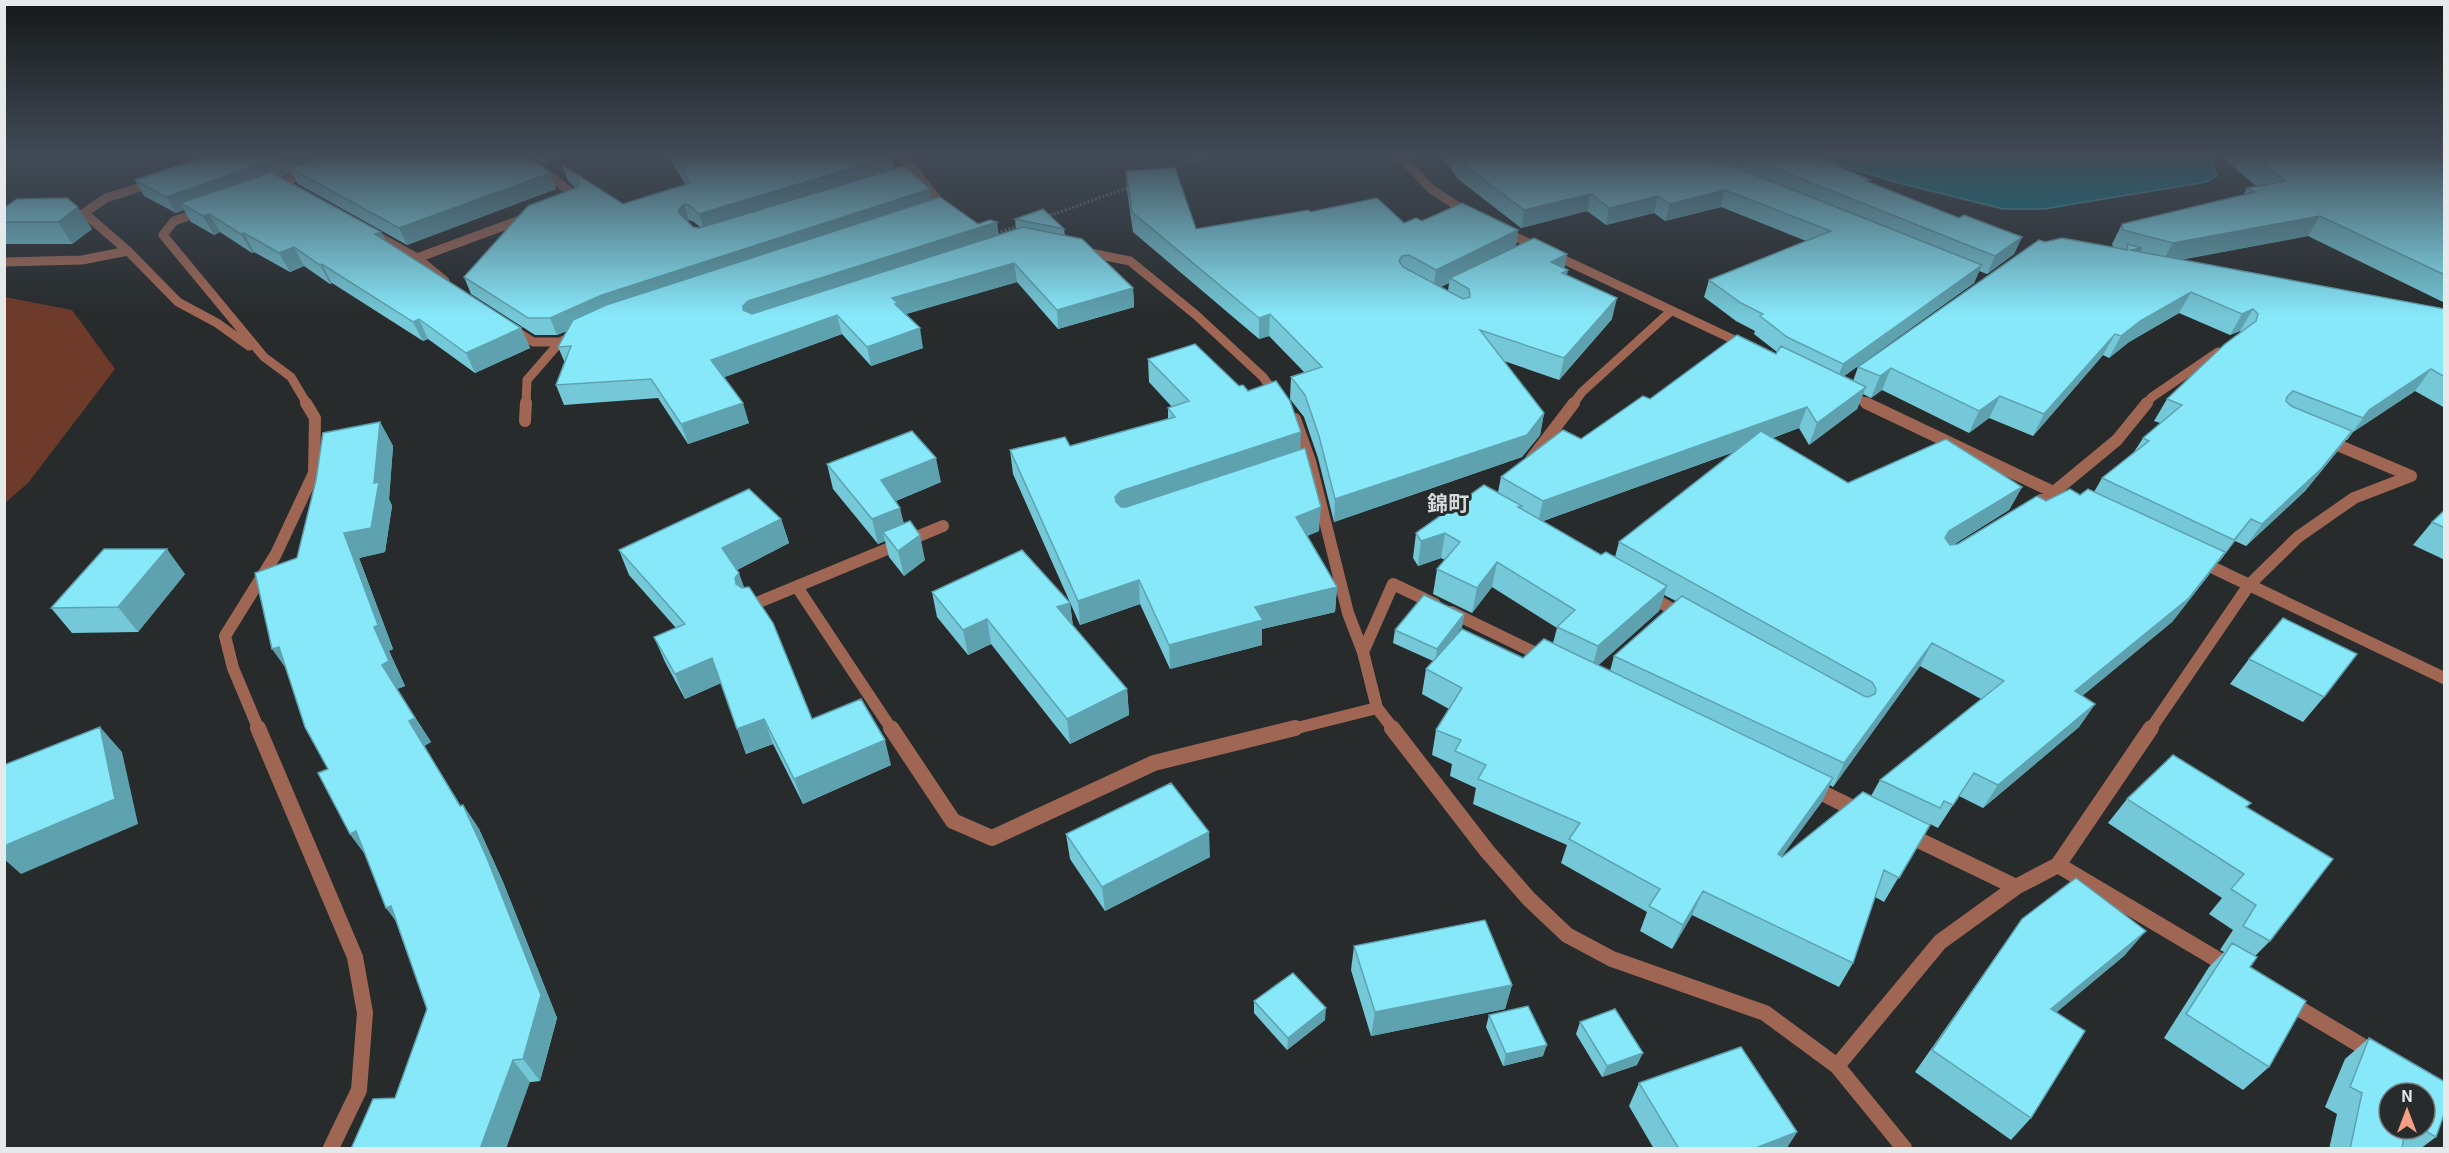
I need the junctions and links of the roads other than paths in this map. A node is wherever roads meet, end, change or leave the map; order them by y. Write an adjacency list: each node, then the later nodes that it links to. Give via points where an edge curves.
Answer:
1 (90, 209): 5 (street)
2 (209, 209): 23 (street, via 174,221 163,234)
3 (938, 209): 11 (street)
4 (1463, 209): 8 (street)
5 (84, 213): 6 (street); 13 (street)
6 (73, 214)
7 (536, 214): 14 (street)
8 (1476, 217)
9 (1496, 227): 17 (street, via 1531,250)
10 (365, 229): 14 (street)
11 (997, 233)
12 (1072, 249): 38 (street, via 1130,261 1254,369 1296,420 1348,613)
13 (128, 251): 15 (street, via 59,262); 23 (street, via 178,302 217,323)
14 (417, 258): 16 (street)
15 (4, 262)
16 (451, 285)
17 (1671, 311): 22 (street); 27 (street, via 1582,392)
18 (505, 324): 20 (street, via 534,342)
19 (580, 333): 20 (street)
20 (560, 342): 25 (street, via 527,380)
21 (2229, 343): 28 (street, via 2152,397 2117,440)
22 (1754, 350)
23 (264, 357): 49 (street, via 291,377 315,418 314,473 276,554 225,636 233,668 355,957 365,1013 359,1090)
24 (1847, 382): 28 (street, via 1838,389)
25 (525, 421)
26 (2313, 435): 33 (street, via 2411,476 2354,498 2298,537)
27 (1526, 466)
28 (2054, 492): 29 (street); 30 (street)
29 (2084, 507)
30 (2023, 511)
31 (943, 526): 34 (street)
32 (2187, 556): 33 (street)
33 (2249, 585): 40 (street); 43 (street)
34 (797, 587): 36 (street); 41 (street, via 953,821 992,838 1154,763)
35 (1634, 587): 37 (street, via 1669,614)
36 (752, 605)
37 (1694, 621)
38 (1363, 652): 39 (street, via 1394,584); 41 (street)
39 (1561, 666)
40 (2445, 678)
41 (1377, 708): 48 (street, via 1486,851 1567,936 1612,959 1765,1013)
42 (1804, 784): 44 (street)
43 (2058, 866): 44 (street); 45 (street)
44 (2016, 887): 48 (street, via 1940,942)
45 (2241, 974)
46 (2271, 992): 47 (street)
47 (2383, 1059)
48 (1837, 1066): 50 (street)
49 (330, 1149)
50 (1904, 1149)

